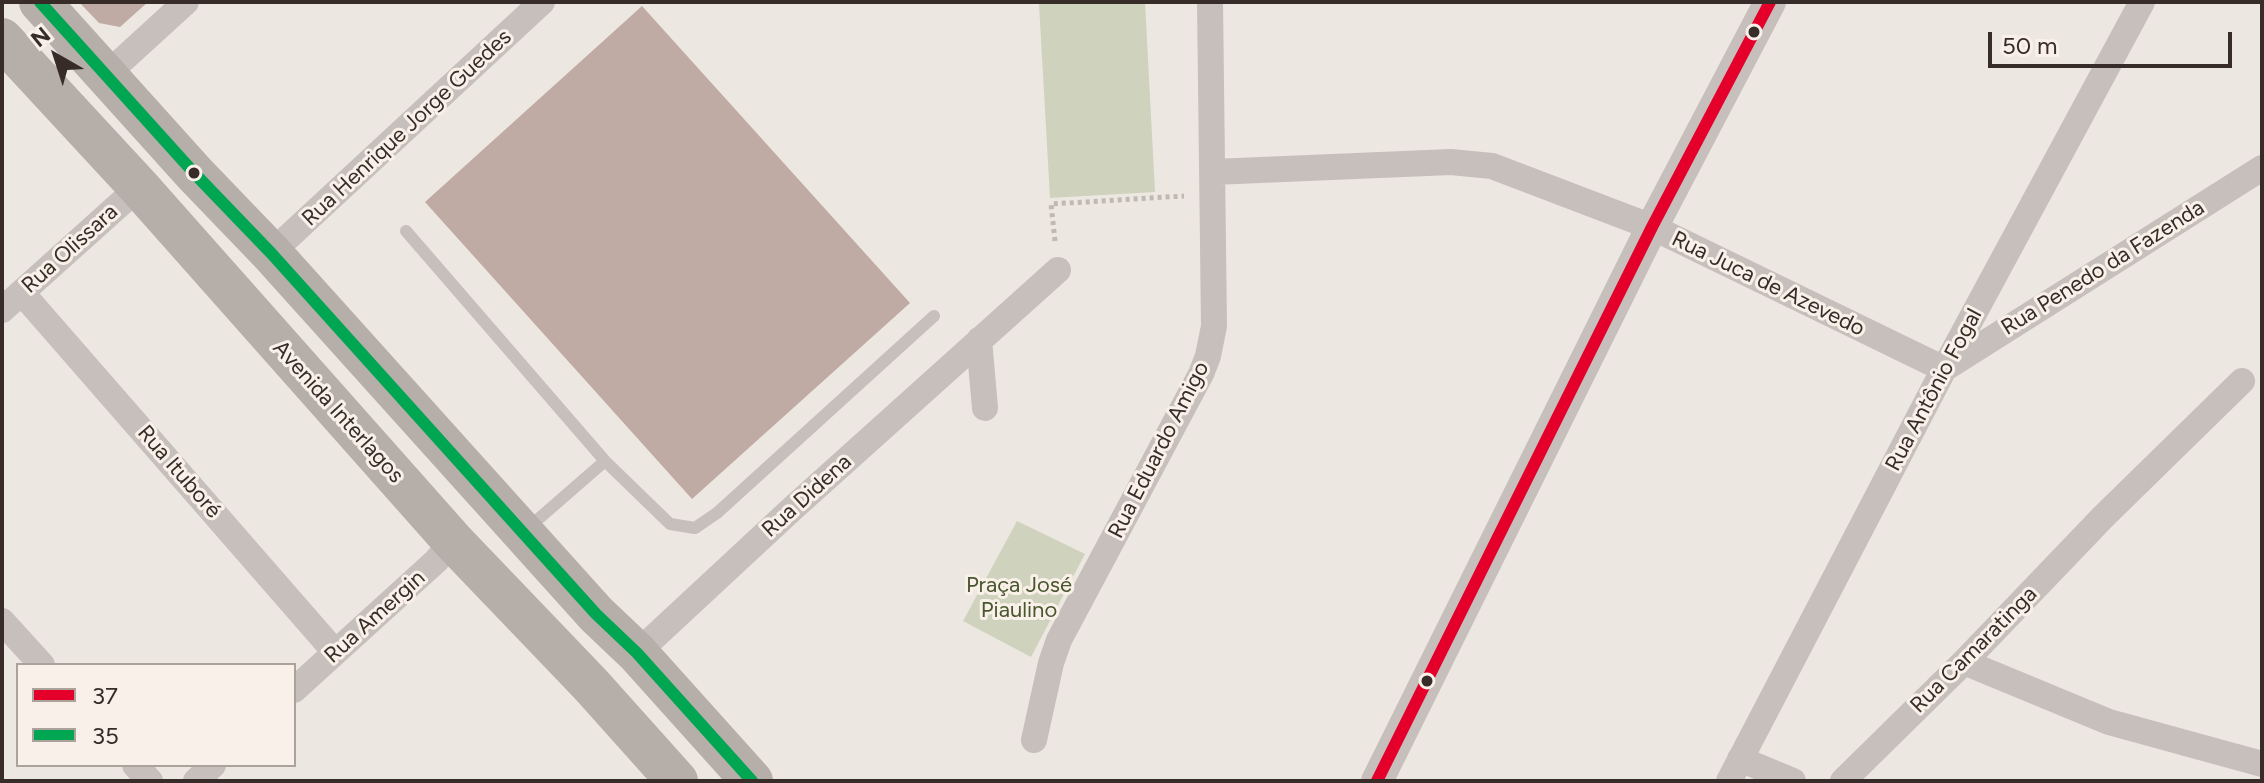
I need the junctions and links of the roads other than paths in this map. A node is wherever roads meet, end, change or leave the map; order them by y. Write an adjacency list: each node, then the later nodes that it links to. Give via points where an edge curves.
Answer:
1 (40, 2): 8 (main road)
2 (186, 2): 8 (street)
3 (542, 2): 14 (street, Rua Henrique Jorge Guedes)
4 (1210, 2): 10 (street, Rua Eduardo Amigo)
5 (1770, 2): 12 (street)
6 (2142, 2): 19 (street, Rua Antônio Fogal)
7 (2, 39): 11 (main road, Avenida Interlagos)
8 (106, 75): 14 (main road)
9 (2262, 168): 19 (street, Rua Penedo da Fazenda)
10 (1212, 183): 12 (street, Rua Juca de Azevedo, via 1451,162 1492,166); 31 (street, Rua Eduardo Amigo, via 1214,326 1208,356 1059,640)
11 (139, 187): 16 (street, Rua Olissara); 24 (main road, Avenida Interlagos)
12 (1652, 227): 19 (street, Rua Juca de Azevedo); 38 (street)
13 (406, 231): 22 (lane)
14 (271, 253): 23 (main road)
15 (1058, 270): 18 (street, Rua Didena)
16 (12, 302): 26 (street, Rua Ituboré)
17 (934, 316): 22 (lane, via 695,528 670,524)
18 (979, 340): 21 (street); 27 (street, Rua Didena)
19 (1944, 369): 34 (street, Rua Antônio Fogal)
20 (2242, 381): 28 (street, Rua Camaratinga)
21 (985, 408)
22 (605, 461): 23 (lane)
23 (522, 533): 27 (main road)
24 (453, 541): 26 (street, Rua Amergin); 36 (main road, Avenida Interlagos)
25 (2, 621): 29 (street)
26 (335, 652): 30 (street, Rua Amergin)
27 (637, 653): 37 (main road)
28 (1964, 662): 32 (street, via 2109,722); 40 (street, Rua Camaratinga)
29 (40, 663)
30 (296, 688)
31 (1034, 740)
32 (2262, 764)
33 (211, 767): 35 (street)
34 (1734, 770): 39 (street)
35 (196, 781)
36 (677, 781)
37 (752, 781)
38 (1377, 781)
39 (1793, 781)
40 (1843, 781)

